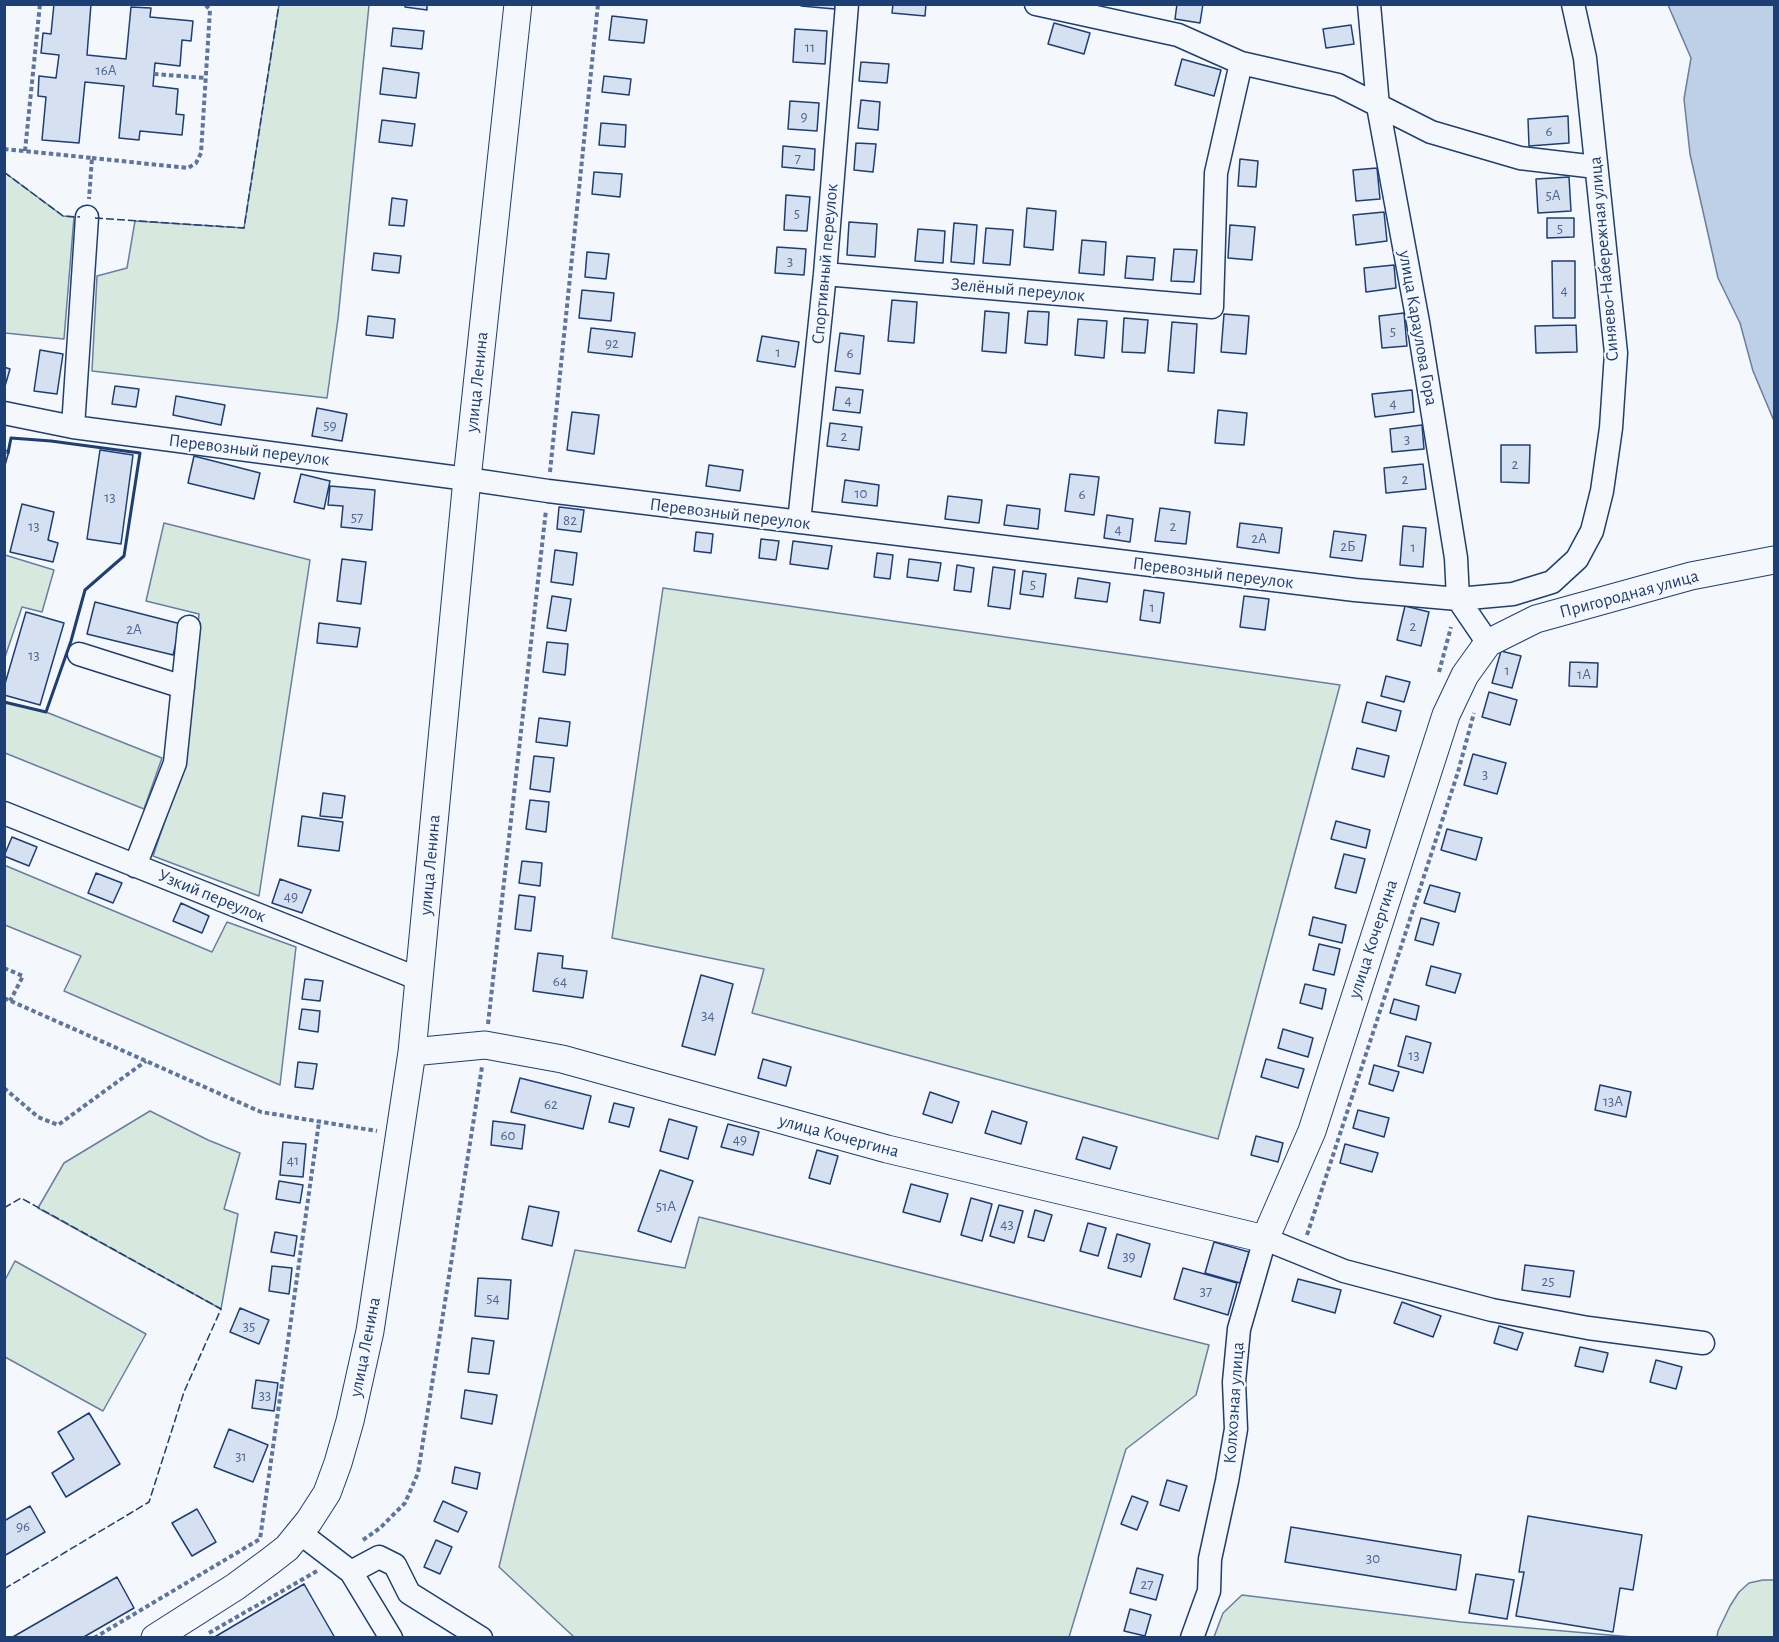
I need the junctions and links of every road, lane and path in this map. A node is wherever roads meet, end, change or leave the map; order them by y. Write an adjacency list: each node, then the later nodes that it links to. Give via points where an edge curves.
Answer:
1 (40, 4): 14 (path)
2 (205, 4): 11 (path, via 210,10)
3 (518, 4): 21 (main road, улица Ленина)
4 (598, 4): 22 (path)
5 (847, 4): 18 (street, Спортивный переулок)
6 (1036, 4): 9 (street, via 1178,34)
7 (1369, 4): 12 (street, улица Караулова Гора)
8 (1573, 4): 16 (street, Синяево-Набережная улица, via 1585,58)
9 (1242, 63): 12 (street, via 1338,85); 18 (street, Зелёный переулок, via 1216,173 1212,307)
10 (154, 74): 11 (path)
11 (206, 78): 15 (path, via 201,153 196,163 188,168)
12 (1378, 106): 16 (street, via 1431,132 1520,158); 25 (street, улица Караулова Гора, via 1418,322 1456,558)
13 (4, 149): 14 (path)
14 (25, 151): 15 (path)
15 (92, 158): 17 (path)
16 (1596, 167): 25 (street, Синяево-Набережная улица, via 1616,353 1611,428 1592,531 1577,559 1552,582 1513,594)
17 (87, 218): 20 (street)
18 (825, 274): 23 (street, Спортивный переулок)
19 (4, 413): 20 (street, Перевозный переулок)
20 (73, 427): 21 (street, Перевозный переулок)
21 (467, 479): 22 (street, Перевозный переулок); 34 (main road, улица Ленина)
22 (548, 491): 23 (street, Перевозный переулок); 37 (path)
23 (799, 522): 25 (street, Перевозный переулок, via 1343,589)
24 (1774, 560): 27 (main road, Пригородная улица, via 1691,576 1536,619)
25 (1458, 599): 27 (street)
26 (189, 627): 29 (street)
27 (1488, 643): 43 (main road, улица Кочергина, via 1465,675 1446,715 1312,1131)
28 (78, 654): 29 (street)
29 (183, 687): 32 (street, via 175,763)
30 (1476, 704): 44 (path, via 1458,772)
31 (4, 813): 32 (street, Узкий переулок)
32 (135, 866): 34 (street, Узкий переулок)
33 (4, 968): 36 (path, via 22,976)
34 (419, 979): 38 (main road, улица Ленина)
35 (4, 998): 36 (path)
36 (10, 1001): 39 (path)
37 (485, 1045): 38 (main road, улица Кочергина); 43 (main road, улица Кочергина, via 562,1059 887,1149); 47 (path, via 418,1473 405,1503)
38 (412, 1052): 42 (main road, улица Ленина)
39 (146, 1061): 40 (path, via 58,1125 38,1117); 41 (path, via 261,1112)
40 (4, 1088)
41 (319, 1122): 42 (path); 48 (path, via 260,1539)
42 (400, 1135): 46 (main road, улица Ленина, via 370,1331 350,1421 327,1493)
43 (1265, 1239): 44 (street, улица Кочергина); 53 (street, Колхозная улица, via 1239,1329 1234,1382 1236,1429 1210,1559 1209,1592)
44 (1301, 1253): 45 (street, улица Кочергина, via 1344,1270 1492,1311)
45 (1703, 1343)
46 (300, 1533): 47 (street); 49 (main road, улица Ленина, via 287,1548 235,1587)
47 (343, 1566): 50 (path); 51 (street); 52 (street, via 380,1557 395,1565 409,1593)
48 (94, 1638)
49 (155, 1638)
50 (201, 1638)
51 (391, 1638)
52 (480, 1638)
53 (1192, 1638)

